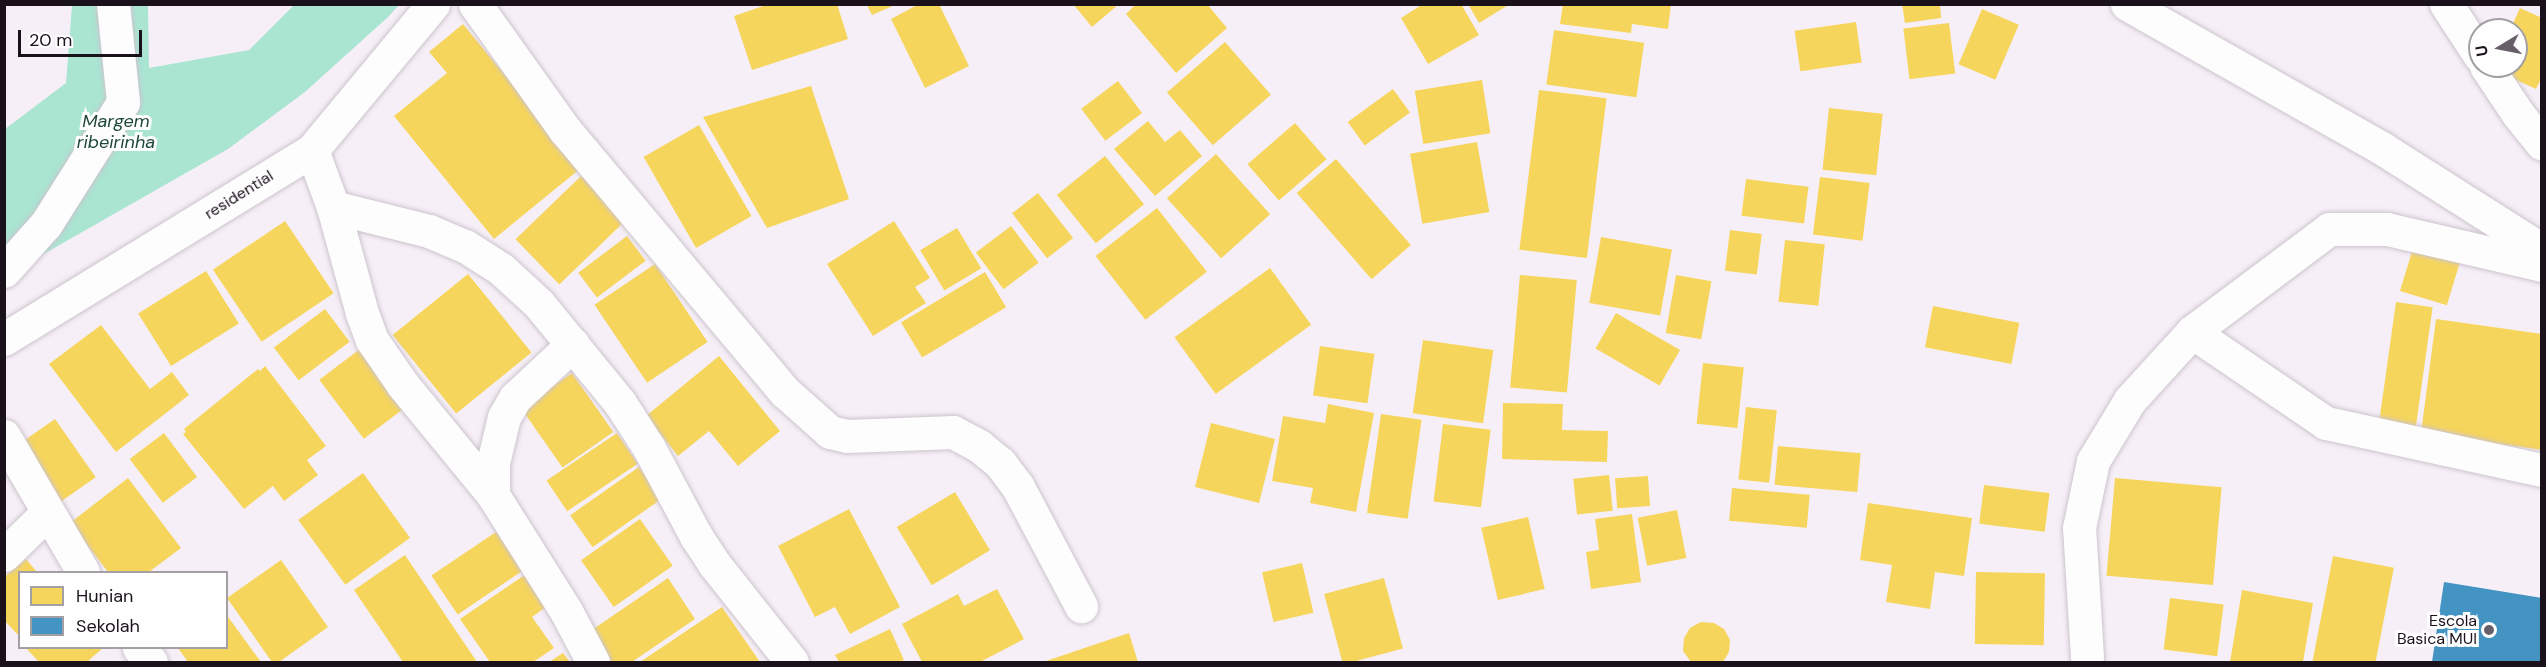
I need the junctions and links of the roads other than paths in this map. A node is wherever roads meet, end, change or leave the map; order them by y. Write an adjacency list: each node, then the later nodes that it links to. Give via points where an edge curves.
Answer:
1 (113, 4): 13 (street, via 123,102 46,224)
2 (433, 4): 9 (street, residential)
3 (475, 4): 23 (street, via 565,130 792,398 830,432 847,436 953,432 979,446 1000,463 1018,487)
4 (2127, 4): 11 (street, via 2383,149)
5 (2446, 4): 6 (street)
6 (2468, 38)
7 (2494, 78): 8 (street)
8 (2541, 144)
9 (312, 150): 10 (street); 15 (street, residential)
10 (333, 207): 16 (street, via 429,231 465,246 501,269 539,304); 19 (street, via 372,340 403,385)
11 (2541, 250)
12 (2541, 265): 14 (street, via 2387,229 2329,229)
13 (4, 271)
14 (2192, 332): 18 (street, via 2326,423); 25 (street, via 2130,400 2093,461 2079,528)
15 (4, 339)
16 (573, 344): 19 (street, via 515,398 504,417 493,463); 28 (street, via 637,430 715,565)
17 (4, 436): 20 (street)
18 (2541, 470)
19 (493, 495): 27 (street, via 566,611)
20 (47, 513): 21 (street); 22 (street)
21 (4, 555)
22 (82, 571)
23 (1081, 606)
24 (140, 649): 26 (street)
25 (2087, 657)
26 (151, 663)
27 (593, 663)
28 (792, 663)

